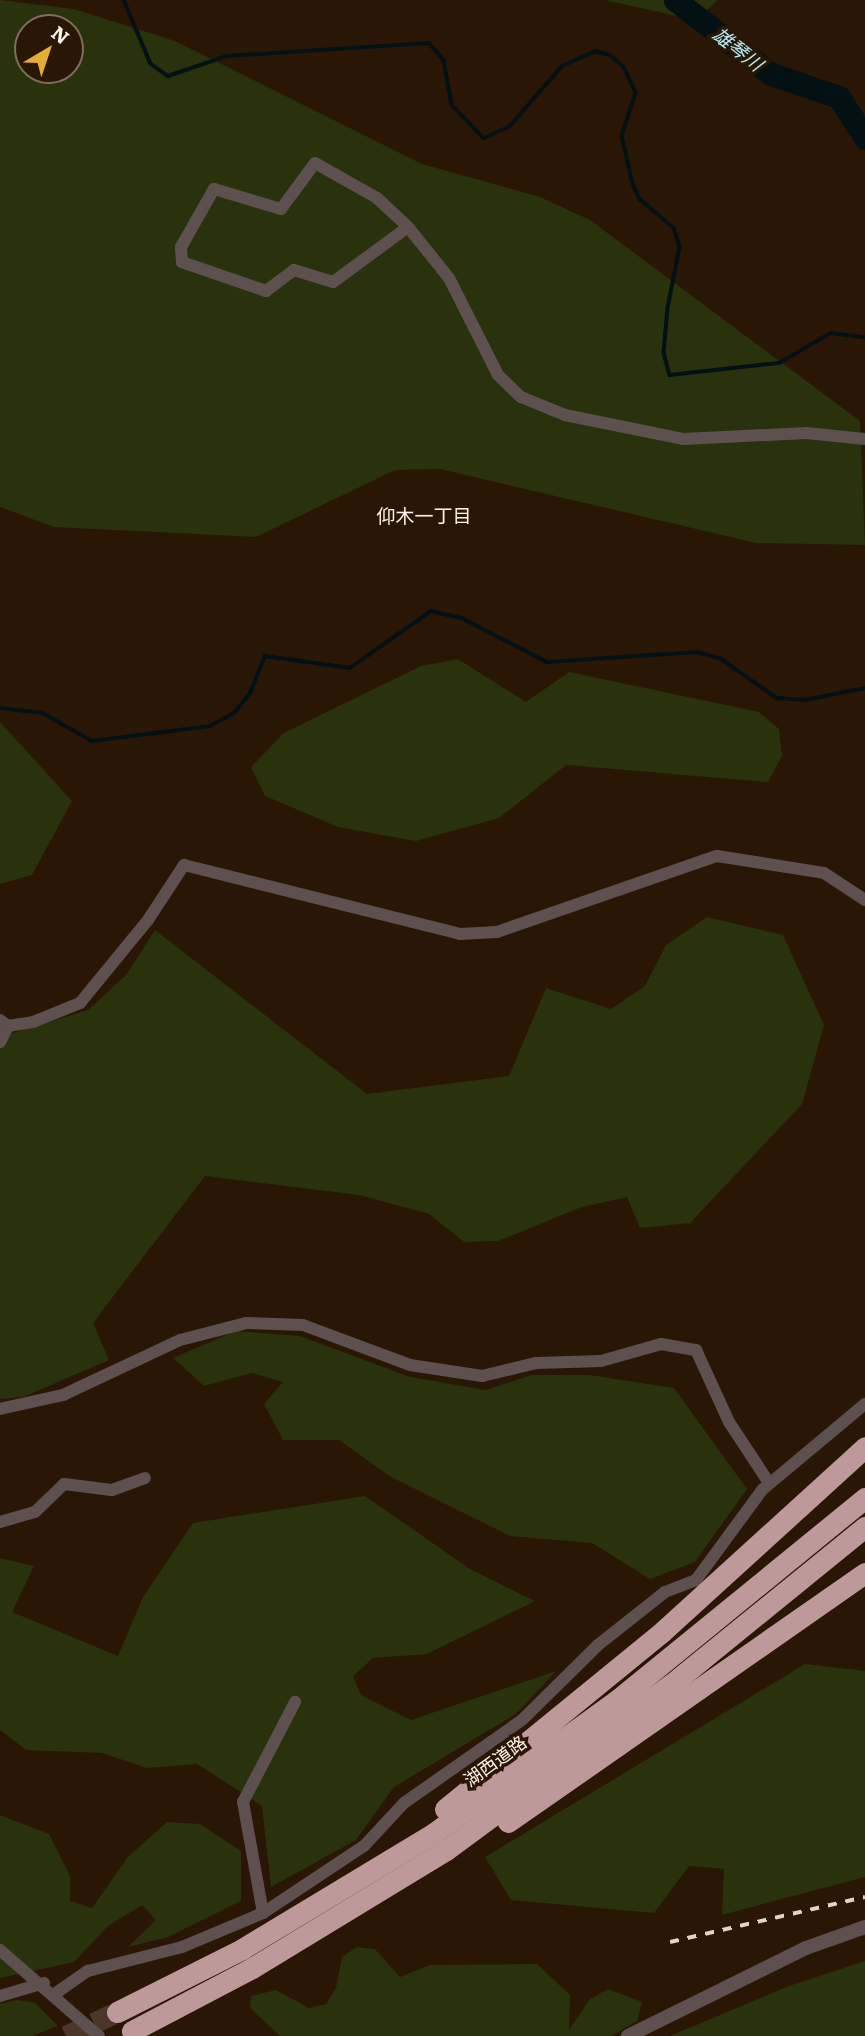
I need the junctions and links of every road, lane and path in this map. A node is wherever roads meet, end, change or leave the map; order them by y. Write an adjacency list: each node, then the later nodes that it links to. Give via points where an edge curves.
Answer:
1 (408, 227): 1 (street, via 377,198 315,163 281,209 214,189 180,253 182,262 266,291 293,270 333,282); 2 (street, via 449,278 498,375 521,397 565,415 683,439 806,433)
2 (865, 439)
3 (865, 900): 4 (street, via 824,873 704,857 498,932 460,934 184,865 148,920 80,1003)
4 (4, 1023): 5 (street)
5 (0, 1042)
6 (865, 1404): 10 (street)
7 (0, 1409): 10 (street, via 63,1395 180,1340 246,1323 303,1325 410,1365 482,1377 536,1363 601,1361 661,1344 696,1350 729,1422)
8 (865, 1447): 17 (highway, via 587,1695)
9 (145, 1478): 12 (street, via 112,1490 64,1484 35,1512)
10 (769, 1483): 18 (street, via 696,1580 665,1592 567,1671 522,1720 404,1803 364,1846)
11 (865, 1498): 17 (highway, 湖西道路, via 616,1701 434,1833)
12 (0, 1522)
13 (865, 1527): 16 (highway, via 558,1770)
14 (865, 1573): 16 (highway, via 540,1802)
15 (295, 1702): 18 (street, via 243,1802)
16 (372, 1897): 25 (highway)
17 (324, 1901): 24 (highway, 湖西道路)
18 (263, 1913): 22 (street, via 182,1947 89,1971)
19 (865, 1927): 27 (street, via 806,1948)
20 (0, 1950): 21 (street)
21 (44, 1983): 22 (street); 23 (street)
22 (56, 1993): 26 (street)
23 (0, 1996)
24 (117, 2012)
25 (132, 2031)
26 (99, 2036)
27 (628, 2036)

